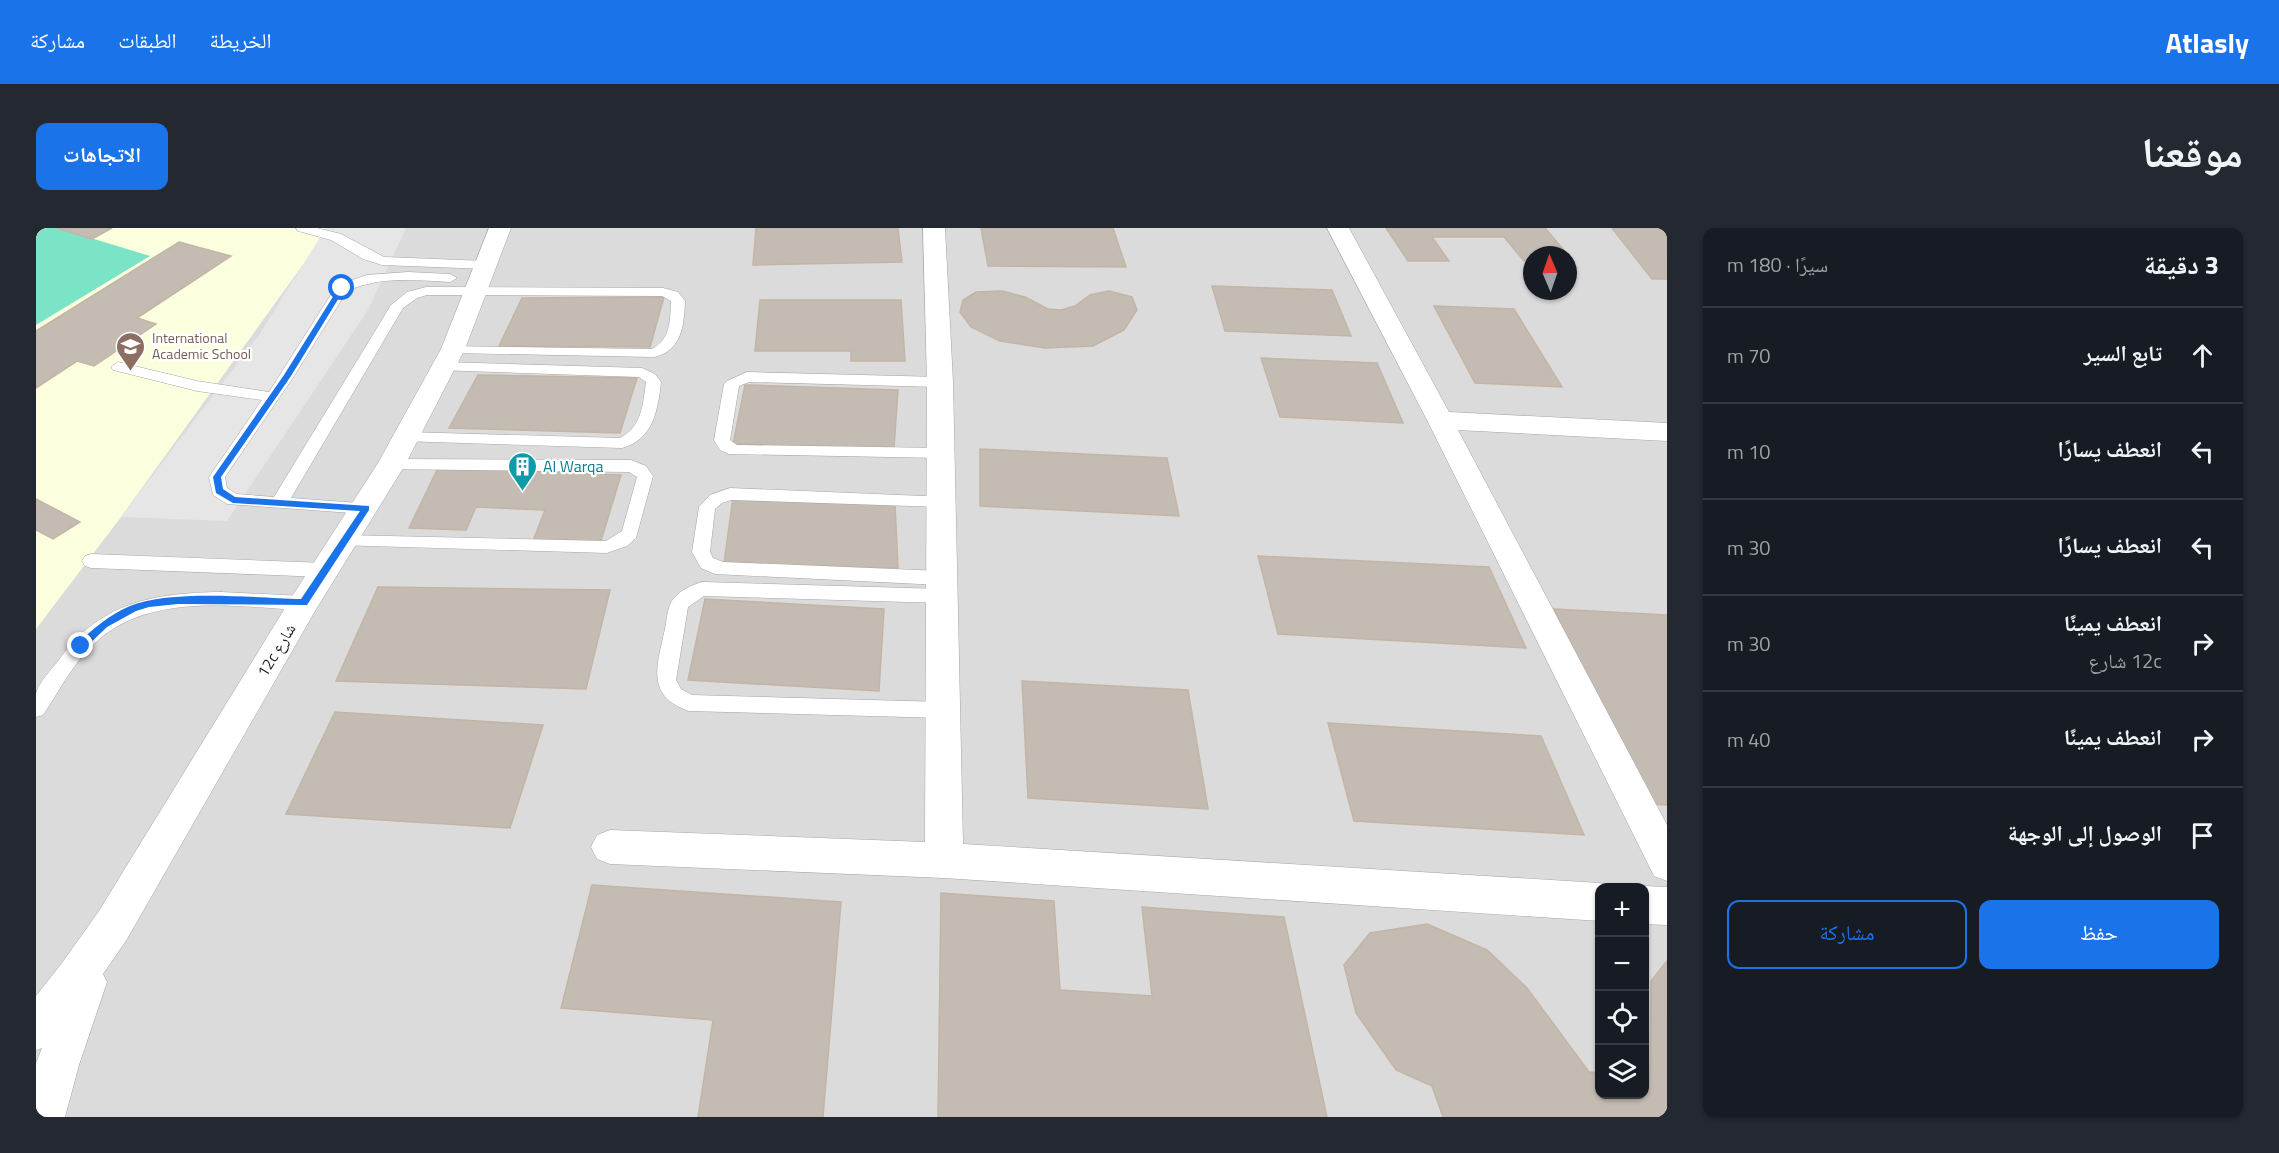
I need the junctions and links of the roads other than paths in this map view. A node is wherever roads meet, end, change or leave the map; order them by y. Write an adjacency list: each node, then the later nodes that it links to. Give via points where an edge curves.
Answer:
1 (303, 228): 5 (lane)
2 (500, 228): 6 (street, 12c شارع)
3 (934, 228): 9 (street)
4 (1338, 228): 11 (street)
5 (339, 233): 6 (lane, via 368,256 382,261 417,264)
6 (482, 279): 7 (street, 12c شارع); 7 (lane, via 673,295 678,301 671,343 654,353); 10 (lane, via 371,277 342,288); 17 (lane, via 426,291 401,301)
7 (448, 358): 13 (street, 12c شارع); 13 (lane, via 650,376 654,382 642,432 622,443)
8 (118, 367): 10 (lane, via 197,386)
9 (940, 382): 14 (street); 14 (lane, via 747,376 732,384 722,440 735,450)
10 (273, 397): 17 (lane, via 217,477 219,491 233,500)
11 (1440, 420): 12 (street); 28 (street)
12 (1667, 432)
13 (406, 437): 15 (street, 12c شارع)
14 (941, 453): 16 (street)
15 (391, 465): 18 (street, 12c شارع); 19 (lane, via 631,466 645,476 630,534 607,547)
16 (941, 501): 22 (street); 22 (lane, via 730,494 707,507 701,552 707,563 721,569)
17 (279, 503): 18 (lane)
18 (366, 508): 19 (street, 12c شارع)
19 (343, 541): 21 (street, 12c شارع)
20 (91, 561): 21 (lane)
21 (324, 570): 23 (street, 12c شارع)
22 (942, 587): 25 (street); 25 (lane, via 702,589 679,604 666,680 674,694 689,703)
23 (304, 603): 24 (lane, via 178,600 133,609 91,635); 32 (street, 12c شارع)
24 (36, 709)
25 (943, 710): 27 (street)
26 (610, 847): 27 (street)
27 (944, 860): 29 (street)
28 (1667, 863)
29 (1595, 902)
30 (1649, 905): 31 (street)
31 (1667, 906)
32 (104, 939): 33 (street, 12c شارع); 34 (street, 12c شارع, via 72,1020)
33 (36, 1029)
34 (43, 1117)

